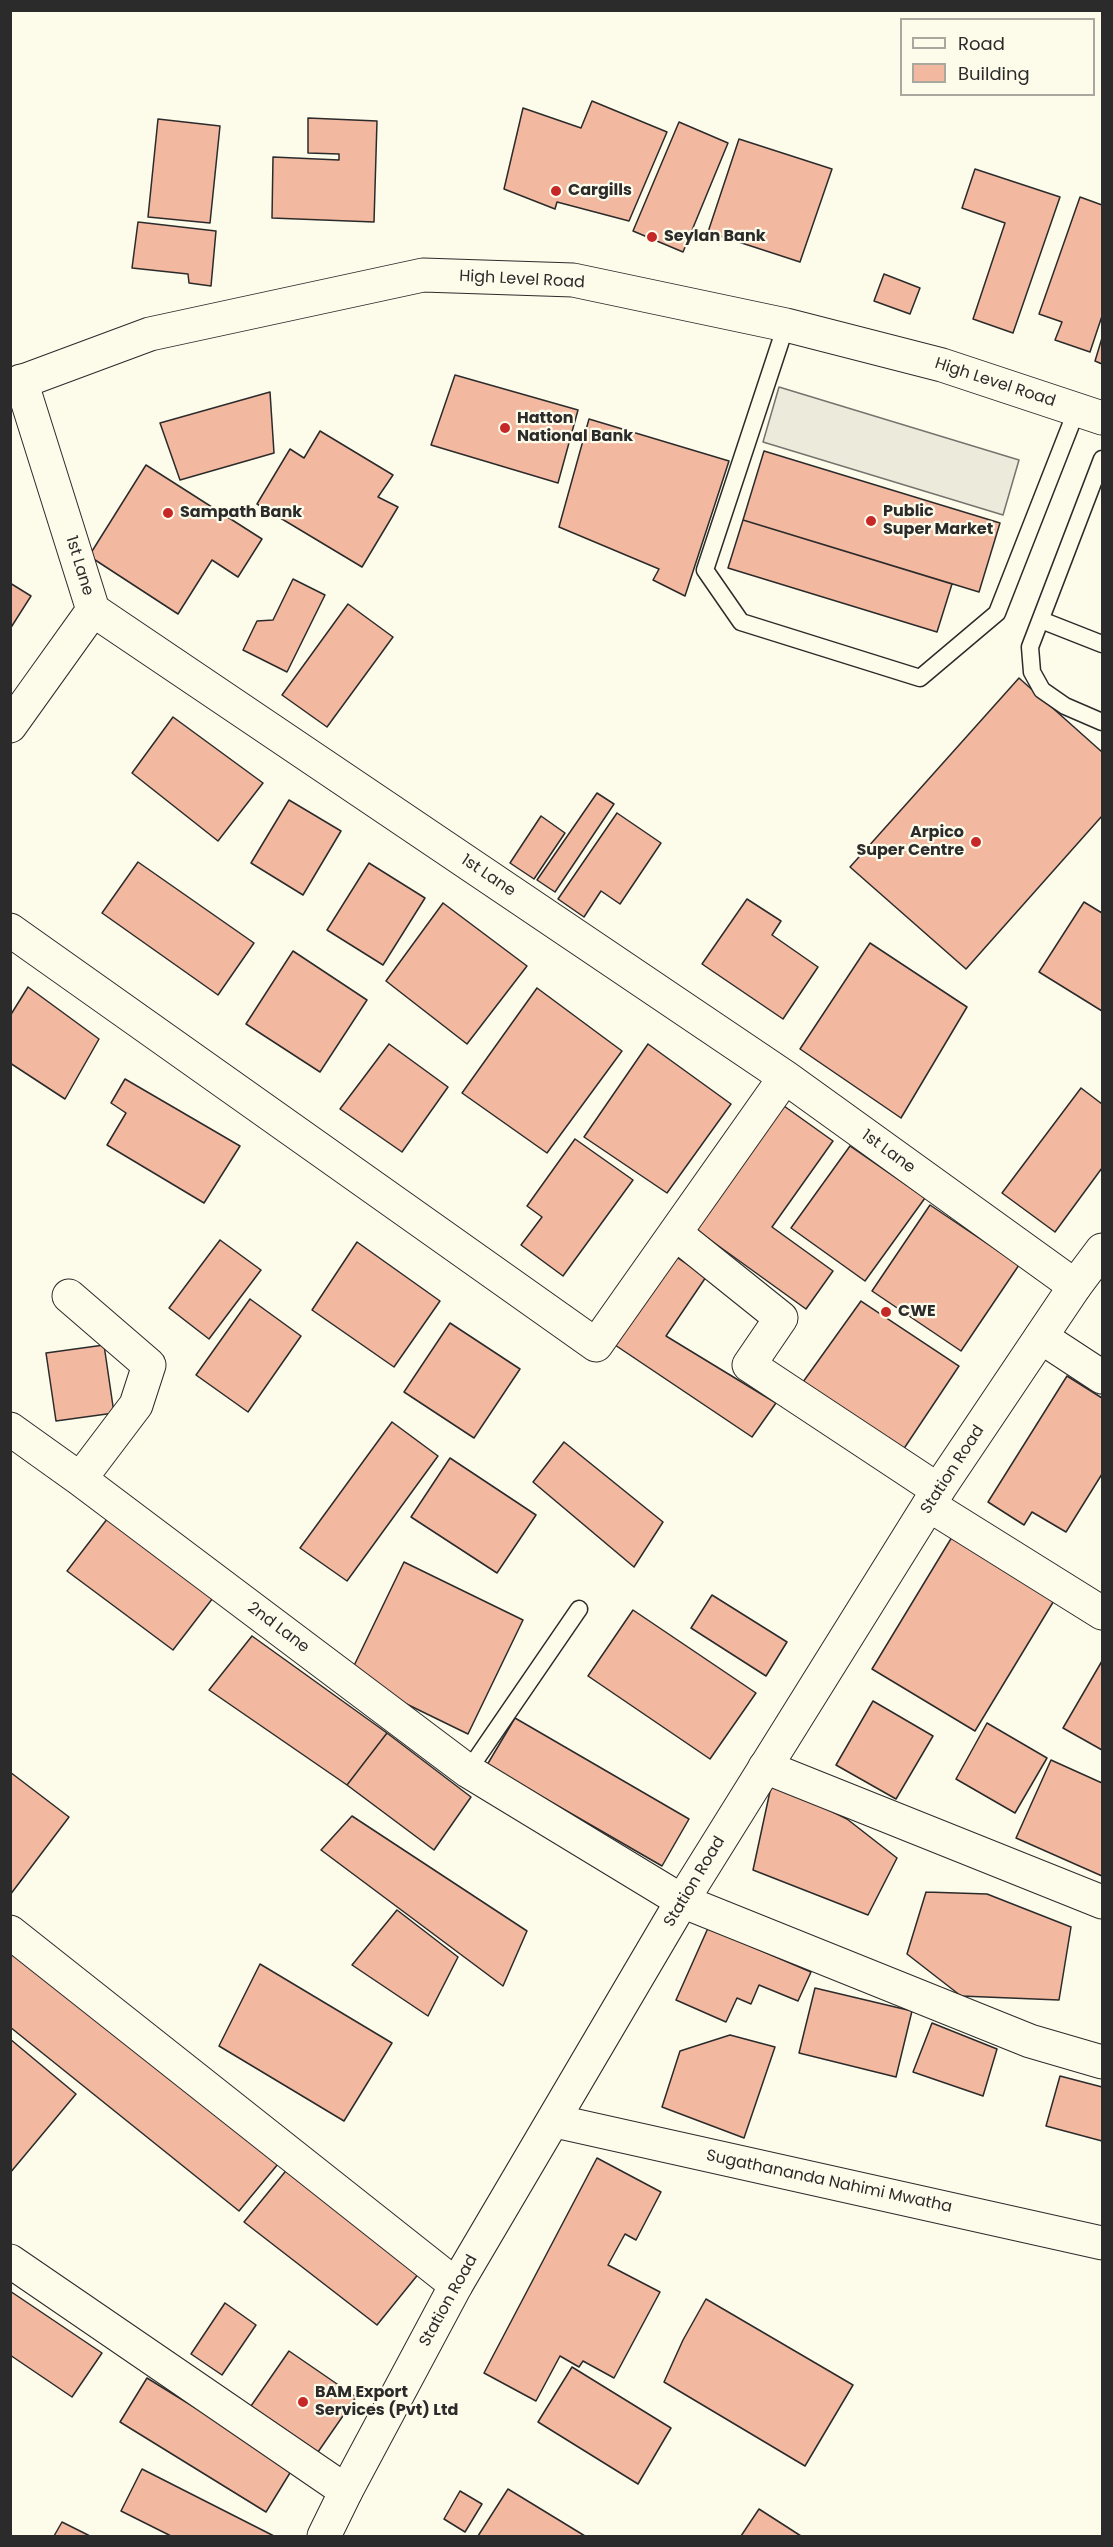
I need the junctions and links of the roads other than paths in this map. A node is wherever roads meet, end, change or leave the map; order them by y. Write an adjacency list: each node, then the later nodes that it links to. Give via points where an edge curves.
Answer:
1 (786, 325): 2 (main road, High Level Road, via 573,280 423,275 150,334); 3 (main road, High Level Road, via 942,365); 3 (lane, via 705,570 741,622 920,678 997,613)
2 (16, 383): 5 (main road, 1st Lane)
3 (1090, 413)
4 (1102, 459): 6 (lane)
5 (93, 610): 9 (main road); 11 (main road, 1st Lane)
6 (1041, 620): 7 (lane); 8 (lane, via 1030,647 1032,672 1042,690 1065,706)
7 (1102, 644)
8 (1102, 722)
9 (10, 726)
10 (10, 930): 12 (main road, via 596,1345)
11 (785, 1077): 12 (main road); 14 (main road, 1st Lane)
12 (675, 1233): 20 (main road, via 781,1318 749,1365)
13 (1102, 1250): 14 (main road, Station Road)
14 (1075, 1286): 16 (main road, Station Road)
15 (69, 1296): 19 (main road, via 150,1365 136,1405)
16 (1041, 1337): 17 (main road); 20 (main road, Station Road)
17 (1102, 1377)
18 (10, 1429): 19 (main road, 2nd Lane)
19 (80, 1479): 24 (main road, 2nd Lane)
20 (934, 1498): 22 (main road); 23 (main road, Station Road)
21 (579, 1609): 24 (lane)
22 (1102, 1613)
23 (765, 1767): 25 (main road, Station Road); 26 (main road)
24 (468, 1771): 25 (main road, 2nd Lane)
25 (682, 1901): 28 (main road, 2nd Lane, via 1030,2041); 29 (main road, Station Road)
26 (1102, 1902)
27 (10, 1932): 32 (main road)
28 (1102, 2061)
29 (555, 2121): 30 (main road, Sugathananda Nahimi Mwatha); 32 (main road, Station Road)
30 (1102, 2243)
31 (10, 2261): 33 (main road)
32 (456, 2285): 33 (main road, Station Road)
33 (346, 2491): 34 (main road, Station Road)
34 (324, 2536)

